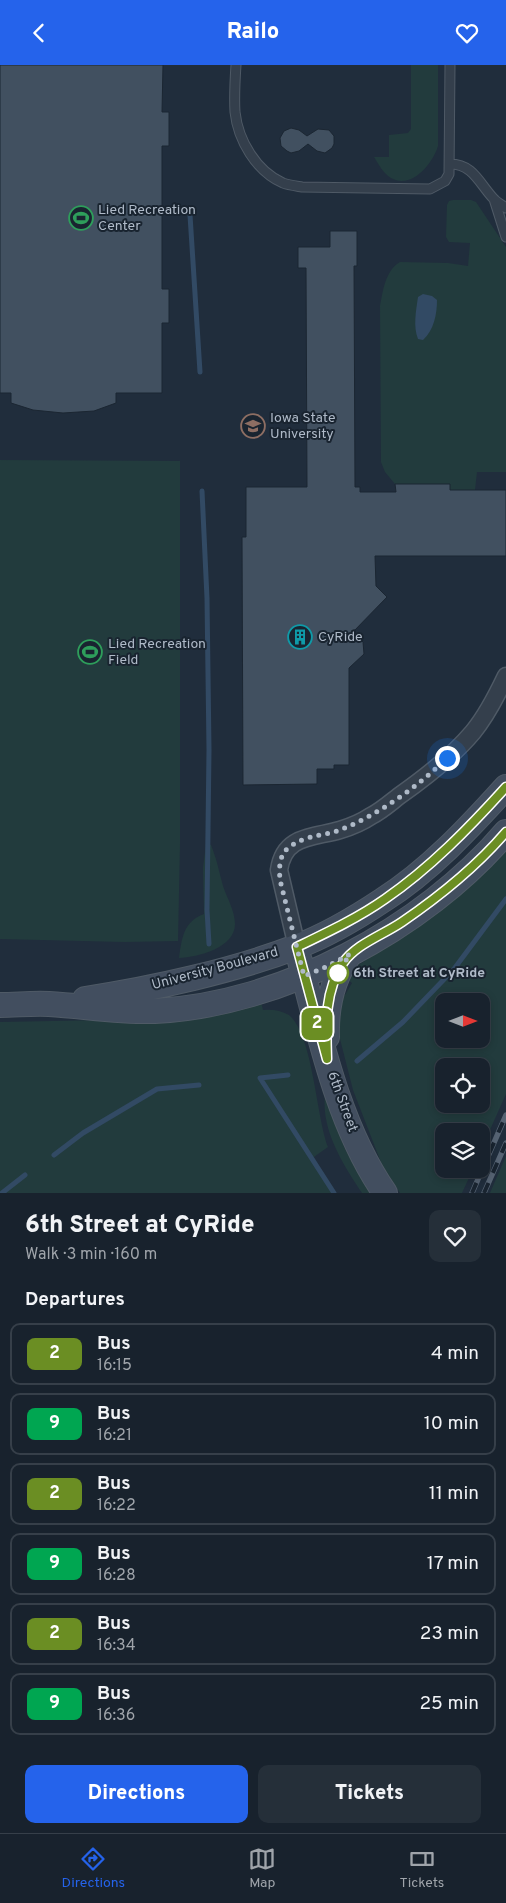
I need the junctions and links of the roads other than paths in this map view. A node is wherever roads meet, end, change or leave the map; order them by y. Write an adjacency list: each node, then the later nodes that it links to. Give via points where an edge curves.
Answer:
1 (236, 65): 3 (lane, via 235,112 239,134 264,170 283,183 302,187 430,189 445,181)
2 (450, 65): 3 (lane)
3 (450, 164): 4 (lane, via 469,169)
4 (494, 199): 5 (lane); 6 (lane)
5 (506, 208)
6 (506, 237)
7 (506, 676): 10 (street, via 474,731 434,771 370,817 340,830 312,835 286,849 279,870)
8 (506, 787): 10 (main road, University Boulevard, via 416,876 383,900)
9 (506, 833): 11 (main road, University Boulevard, via 476,865 427,905)
10 (297, 947): 12 (main road, 6th Street); 13 (main road, University Boulevard, via 190,978)
11 (350, 954): 12 (main road, University Boulevard); 15 (main road, via 335,978 330,996 326,1019)
12 (304, 976): 13 (main road, University Boulevard, via 219,1003 192,1007 153,1011); 15 (main road, 6th Street)
13 (48, 1004): 14 (main road, University Boulevard)
14 (0, 1005)
15 (327, 1059): 16 (main road, 6th Street, via 354,1136)
16 (385, 1193)

